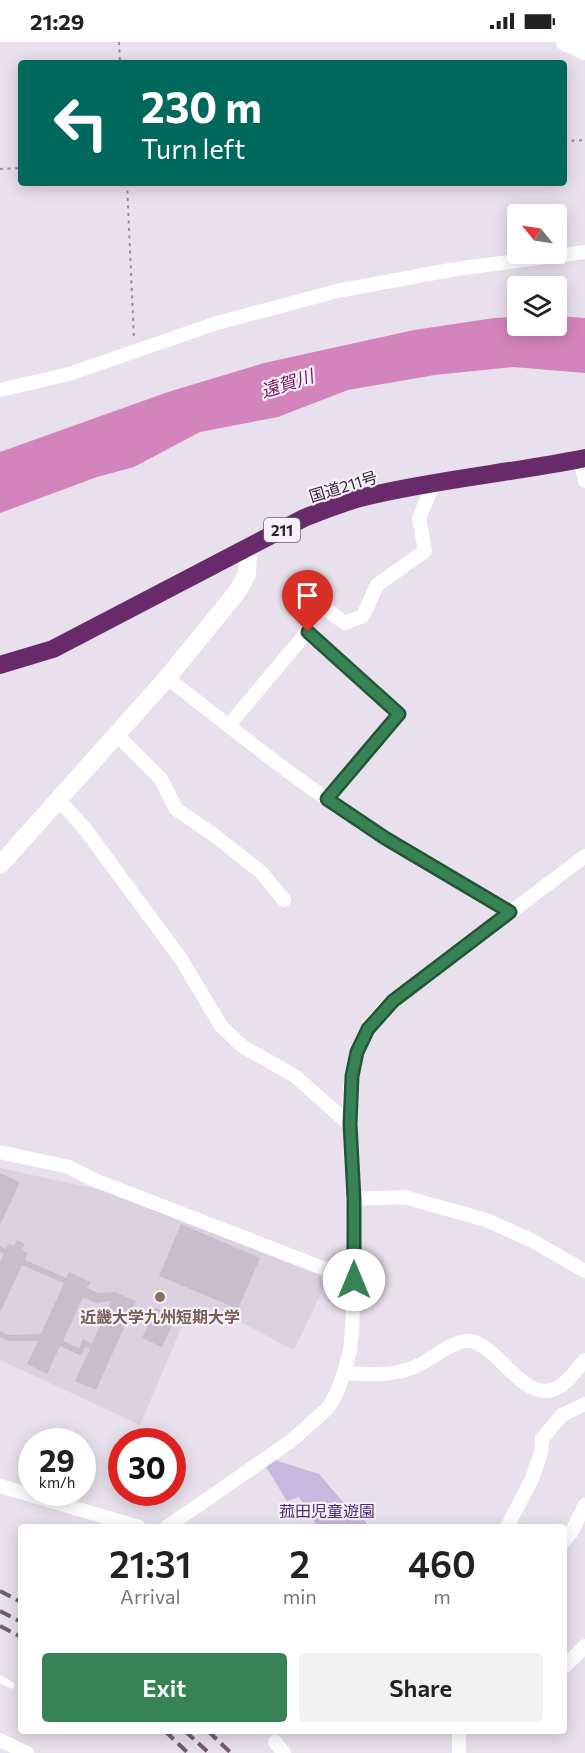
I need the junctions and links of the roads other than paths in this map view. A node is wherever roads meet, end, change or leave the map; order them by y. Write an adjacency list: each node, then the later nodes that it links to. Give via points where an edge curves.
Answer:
1 (565, 42): 2 (street)
2 (585, 51)
3 (585, 252): 4 (street, via 456,269 337,291 217,323 69,374)
4 (0, 390)
5 (582, 458): 6 (street); 7 (highway, 国道211号 / 211)
6 (585, 481)
7 (434, 483): 8 (highway, 国道211号 / 211, via 334,506); 9 (street, via 419,518 425,551 377,585 363,616 345,623)
8 (248, 549): 10 (highway, 国道211号 / 211, via 53,649); 11 (street, via 247,575 237,592)
9 (303, 592)
10 (0, 665)
11 (167, 678): 12 (street); 13 (street)
12 (229, 725): 15 (street); 15 (street, via 308,632 399,714)
13 (117, 735): 14 (street); 18 (street, via 161,779 176,809 261,872)
14 (58, 799): 17 (street); 20 (street, via 86,829 181,959 221,1026 242,1046 295,1076)
15 (327, 799): 19 (street)
16 (585, 856): 19 (street)
17 (0, 865)
18 (284, 900)
19 (510, 912): 20 (street, via 393,1001 368,1029 357,1052 352,1076)
20 (350, 1124): 22 (street)
21 (0, 1152): 24 (street, via 69,1167)
22 (354, 1199): 23 (street, via 404,1197 486,1220); 24 (street)
23 (585, 1271)
24 (354, 1280): 26 (street, via 352,1331)
25 (585, 1360): 26 (street, via 557,1388 546,1391 534,1390 478,1343 465,1341 416,1367 378,1375)
26 (344, 1373): 31 (street, via 328,1408 311,1424)
27 (584, 1406): 32 (street, via 562,1415 542,1439 532,1479)
28 (0, 1486): 30 (street)
29 (585, 1505): 33 (street)
30 (130, 1524)
31 (171, 1524)
32 (509, 1524)
33 (567, 1538)
34 (585, 1646): 35 (street)
35 (567, 1665)
36 (0, 1679): 37 (lane)
37 (11, 1685)
38 (459, 1734): 41 (street)
39 (0, 1740): 40 (street)
40 (27, 1753)
41 (459, 1753)

